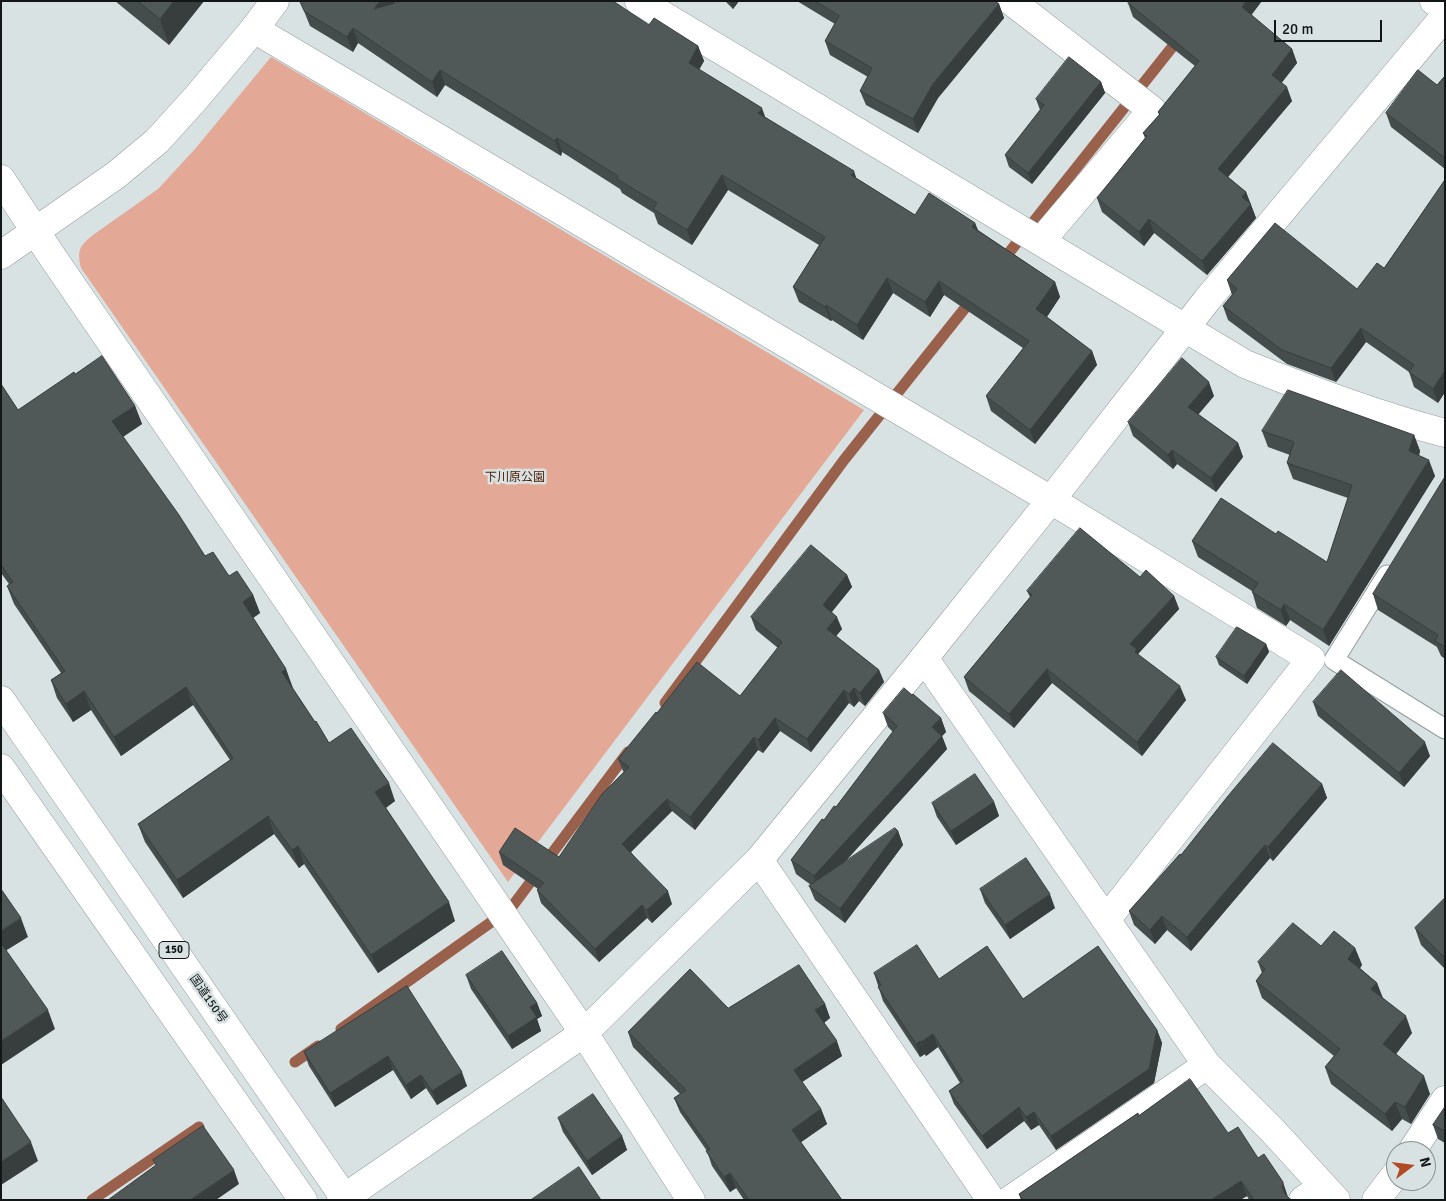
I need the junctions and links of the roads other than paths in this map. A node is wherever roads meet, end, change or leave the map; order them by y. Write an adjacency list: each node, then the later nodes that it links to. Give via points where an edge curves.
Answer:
1 (274, 1): 7 (main road)
2 (639, 1): 10 (main road)
3 (1011, 1): 10 (main road, via 1152,110)
4 (1434, 1): 5 (main road)
5 (1445, 10)
6 (1445, 16): 12 (main road)
7 (254, 29): 9 (main road, via 157,141 116,175); 14 (main road)
8 (1, 179): 9 (main road)
9 (36, 232): 11 (main road); 22 (main road)
10 (1041, 241): 12 (main road)
11 (1, 255)
12 (1185, 330): 13 (main road, via 1245,364 1397,421); 14 (main road)
13 (1445, 433)
14 (1051, 500): 16 (main road); 21 (main road, via 1311,660)
15 (1395, 562): 18 (lane, via 1334,660)
16 (924, 658): 20 (main road); 21 (main road)
17 (1, 700): 28 (main road, 国道150号 / 150)
18 (1445, 729)
19 (1, 768): 29 (main road)
20 (759, 860): 22 (main road); 31 (main road)
21 (1106, 920): 23 (main road)
22 (584, 1034): 28 (main road); 30 (main road)
23 (1206, 1065): 27 (main road, via 1272,1130); 32 (main road)
24 (1445, 1100): 25 (main road)
25 (1418, 1141)
26 (1386, 1187): 33 (main road)
27 (1321, 1195)
28 (344, 1199)
29 (303, 1200)
30 (691, 1200)
31 (991, 1200)
32 (1010, 1200)
33 (1376, 1200)

